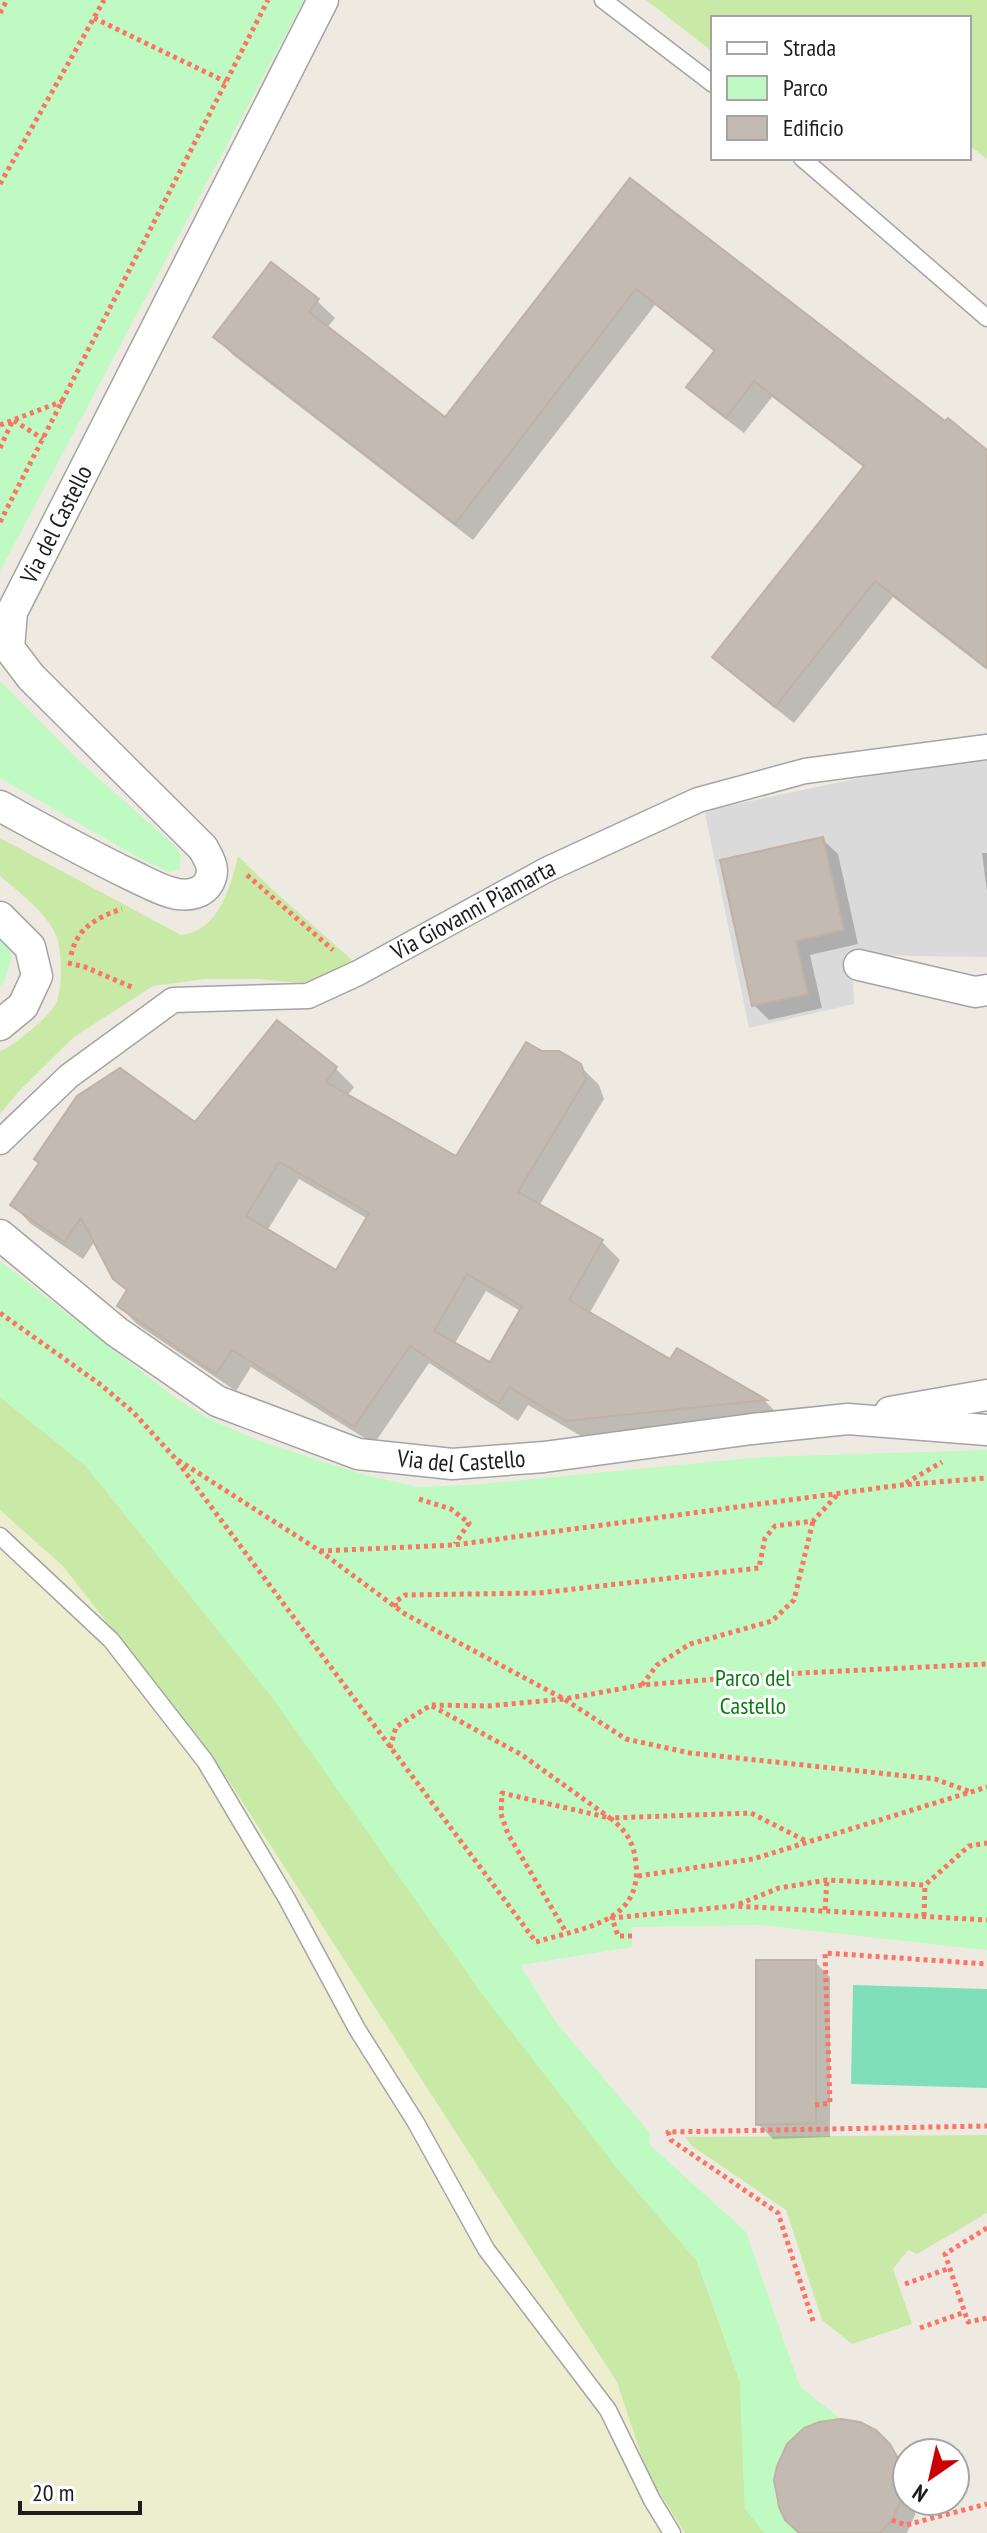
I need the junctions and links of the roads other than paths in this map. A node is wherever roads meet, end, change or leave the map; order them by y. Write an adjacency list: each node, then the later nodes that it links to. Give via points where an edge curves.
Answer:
1 (323, 0): 7 (street, Via del Castello, via 12,612 9,648 31,677 203,848 213,875 195,894 177,894 113,867)
2 (603, 0): 3 (lane)
3 (711, 82)
4 (804, 160): 5 (lane)
5 (987, 318)
6 (987, 747): 12 (street, Via Giovanni Piamarta, via 805,771 698,800 546,870 308,996 173,1000 69,1076)
7 (0, 806)
8 (0, 917): 11 (street, via 30,947 37,976 23,1006)
9 (859, 965): 10 (street, via 975,992)
10 (987, 990)
11 (0, 1025)
12 (0, 1142)
13 (0, 1235): 15 (street, Via del Castello, via 117,1332 217,1401 358,1454 452,1464)
14 (987, 1395): 15 (street)
15 (848, 1419): 16 (street, Via del Castello)
16 (987, 1430)
17 (0, 1536): 18 (lane, via 111,1640 205,1761 486,2249 608,2410)
18 (672, 2533)

